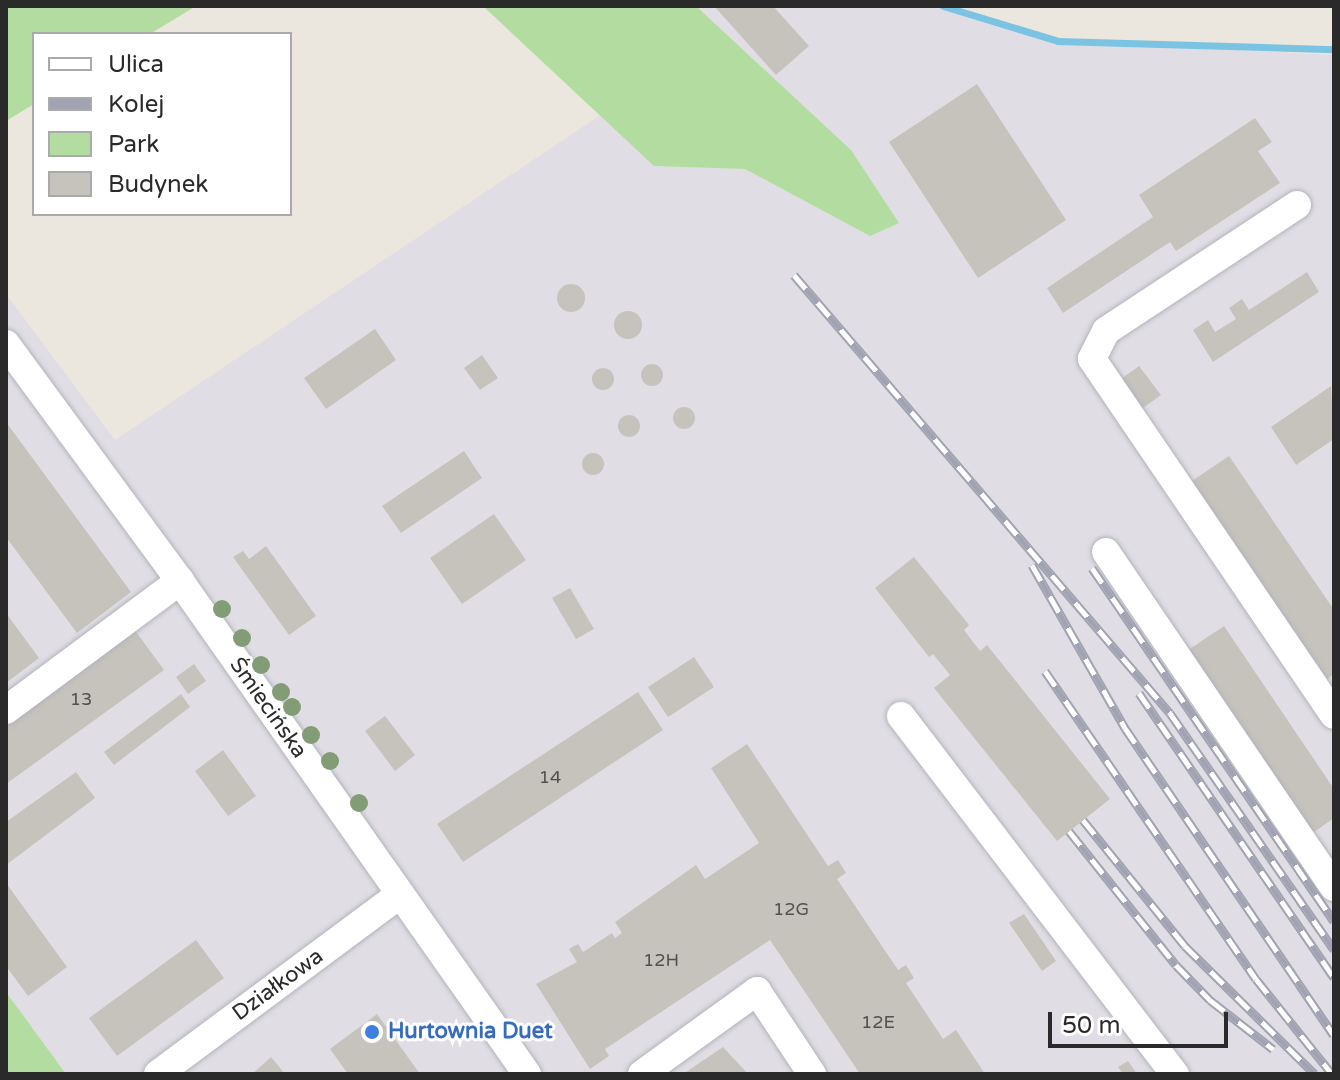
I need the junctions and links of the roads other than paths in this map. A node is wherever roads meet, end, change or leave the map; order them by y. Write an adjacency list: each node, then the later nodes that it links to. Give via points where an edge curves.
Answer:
1 (1297, 205): 6 (street, via 1106,331 1092,359)
2 (6, 344): 4 (street, Śmiecińska)
3 (1106, 552): 8 (street)
4 (180, 581): 5 (street); 9 (street, Śmiecińska)
5 (6, 710)
6 (1334, 715)
7 (901, 716): 14 (street)
8 (1334, 887)
9 (398, 896): 10 (street, Działkowa); 11 (street, Śmiecińska)
10 (158, 1074)
11 (527, 1074)
12 (642, 1074): 13 (street, via 757,991)
13 (812, 1074)
14 (1175, 1074)

